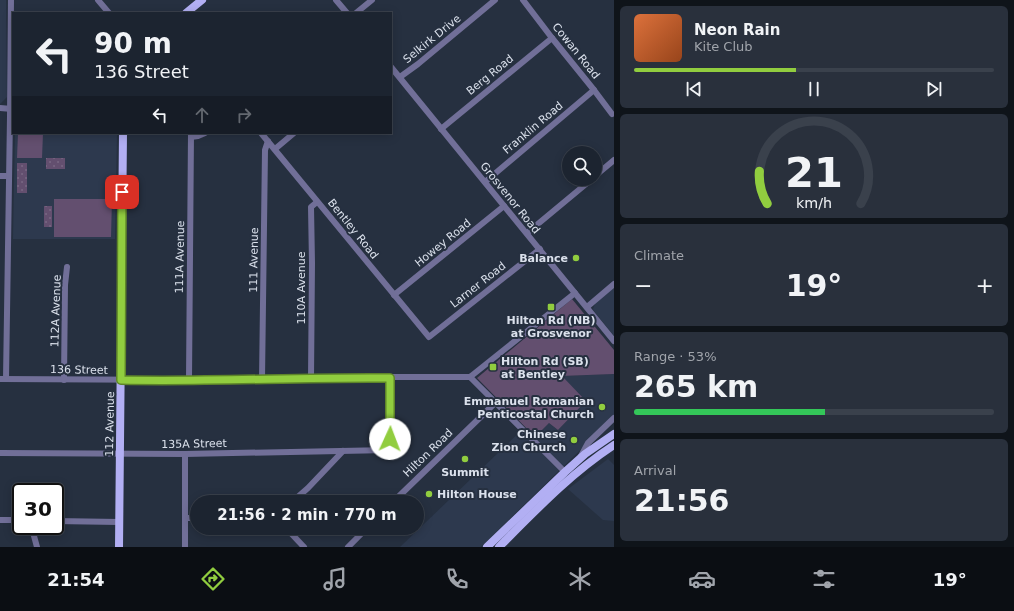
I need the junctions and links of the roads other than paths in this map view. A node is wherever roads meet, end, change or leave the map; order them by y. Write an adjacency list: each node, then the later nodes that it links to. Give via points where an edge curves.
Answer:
1 (10, 0): 17 (street)
2 (98, 0): 8 (street)
3 (202, 0): 9 (main road)
4 (336, 0): 10 (street)
5 (372, 0): 11 (street)
6 (495, 0): 14 (street, Selkirk Drive)
7 (523, 0): 12 (street, Cowan Road)
8 (108, 12)
9 (187, 12)
10 (346, 12)
11 (357, 12)
12 (552, 38): 15 (street, Cowan Road); 19 (street, Berg Road)
13 (392, 68): 14 (street, Grosvenor Road)
14 (400, 78): 19 (street, Grosvenor Road)
15 (594, 90): 18 (street, Cowan Road); 31 (street, Franklin Road)
16 (0, 108): 17 (street)
17 (12, 109): 30 (street)
18 (612, 114)
19 (442, 129): 31 (street, Grosvenor Road)
20 (123, 134): 51 (main road, 112 Avenue)
21 (203, 134): 24 (street)
22 (262, 134): 25 (street, Bentley Road)
23 (293, 134): 26 (street)
24 (191, 135): 52 (street, 111A Avenue)
25 (268, 141): 26 (street, Bentley Road); 53 (street, 111 Avenue, via 265,150)
26 (275, 149): 33 (street, Bentley Road)
27 (614, 160): 28 (street)
28 (602, 170)
29 (0, 176): 30 (street)
30 (9, 176): 43 (street, via 5,244)
31 (485, 182): 34 (street, Grosvenor Road)
32 (584, 186): 35 (street)
33 (317, 202): 40 (street, Bentley Road); 47 (street, 110A Avenue, via 311,207)
34 (504, 206): 35 (street, Grosvenor Road); 40 (street, Howey Road)
35 (527, 233): 36 (street, Grosvenor Road)
36 (540, 249): 39 (street, Grosvenor Road); 44 (street, Larner Road)
37 (67, 267): 50 (street, 112A Avenue)
38 (614, 284): 41 (street)
39 (575, 293): 41 (street, Grosvenor Road); 46 (street)
40 (394, 295): 44 (street, Bentley Road)
41 (587, 307): 45 (street, Grosvenor Road)
42 (0, 311): 43 (street)
43 (7, 311): 49 (street)
44 (429, 337)
45 (614, 341)
46 (470, 377): 48 (street, 136 Street); 54 (street)
47 (311, 378): 48 (street, 136 Street); 53 (street, 136 Street)
48 (390, 378): 58 (street, 135A Street, via 389,450)
49 (3, 379): 50 (street, 136 Street)
50 (64, 380): 51 (street, 136 Street)
51 (121, 380): 52 (street, 136 Street); 60 (main road, 112 Avenue)
52 (189, 380): 53 (street, 136 Street)
53 (262, 380)
54 (495, 403): 63 (street); 65 (street, Hilton Road)
55 (614, 418): 62 (street, via 588,443)
56 (614, 434): 62 (main road)
57 (614, 445): 81 (main road, via 569,479)
58 (343, 451): 61 (street, 135A Street); 64 (street)
59 (0, 453): 60 (street, 135A Street)
60 (120, 454): 61 (street, 135A Street); 71 (main road, 112 Avenue)
61 (185, 454): 66 (street)
62 (580, 459): 63 (main road)
63 (565, 472): 80 (main road)
64 (300, 495)
65 (400, 495)
66 (185, 518): 67 (street); 77 (street)
67 (190, 518)
68 (0, 520): 69 (street)
69 (12, 520)
70 (64, 521): 71 (street)
71 (119, 522): 76 (main road, 112 Avenue)
72 (34, 535): 75 (street)
73 (293, 535): 78 (street)
74 (360, 535): 79 (street)
75 (37, 547)
76 (119, 547)
77 (185, 547)
78 (304, 547)
79 (348, 547)
80 (487, 547)
81 (499, 547)

